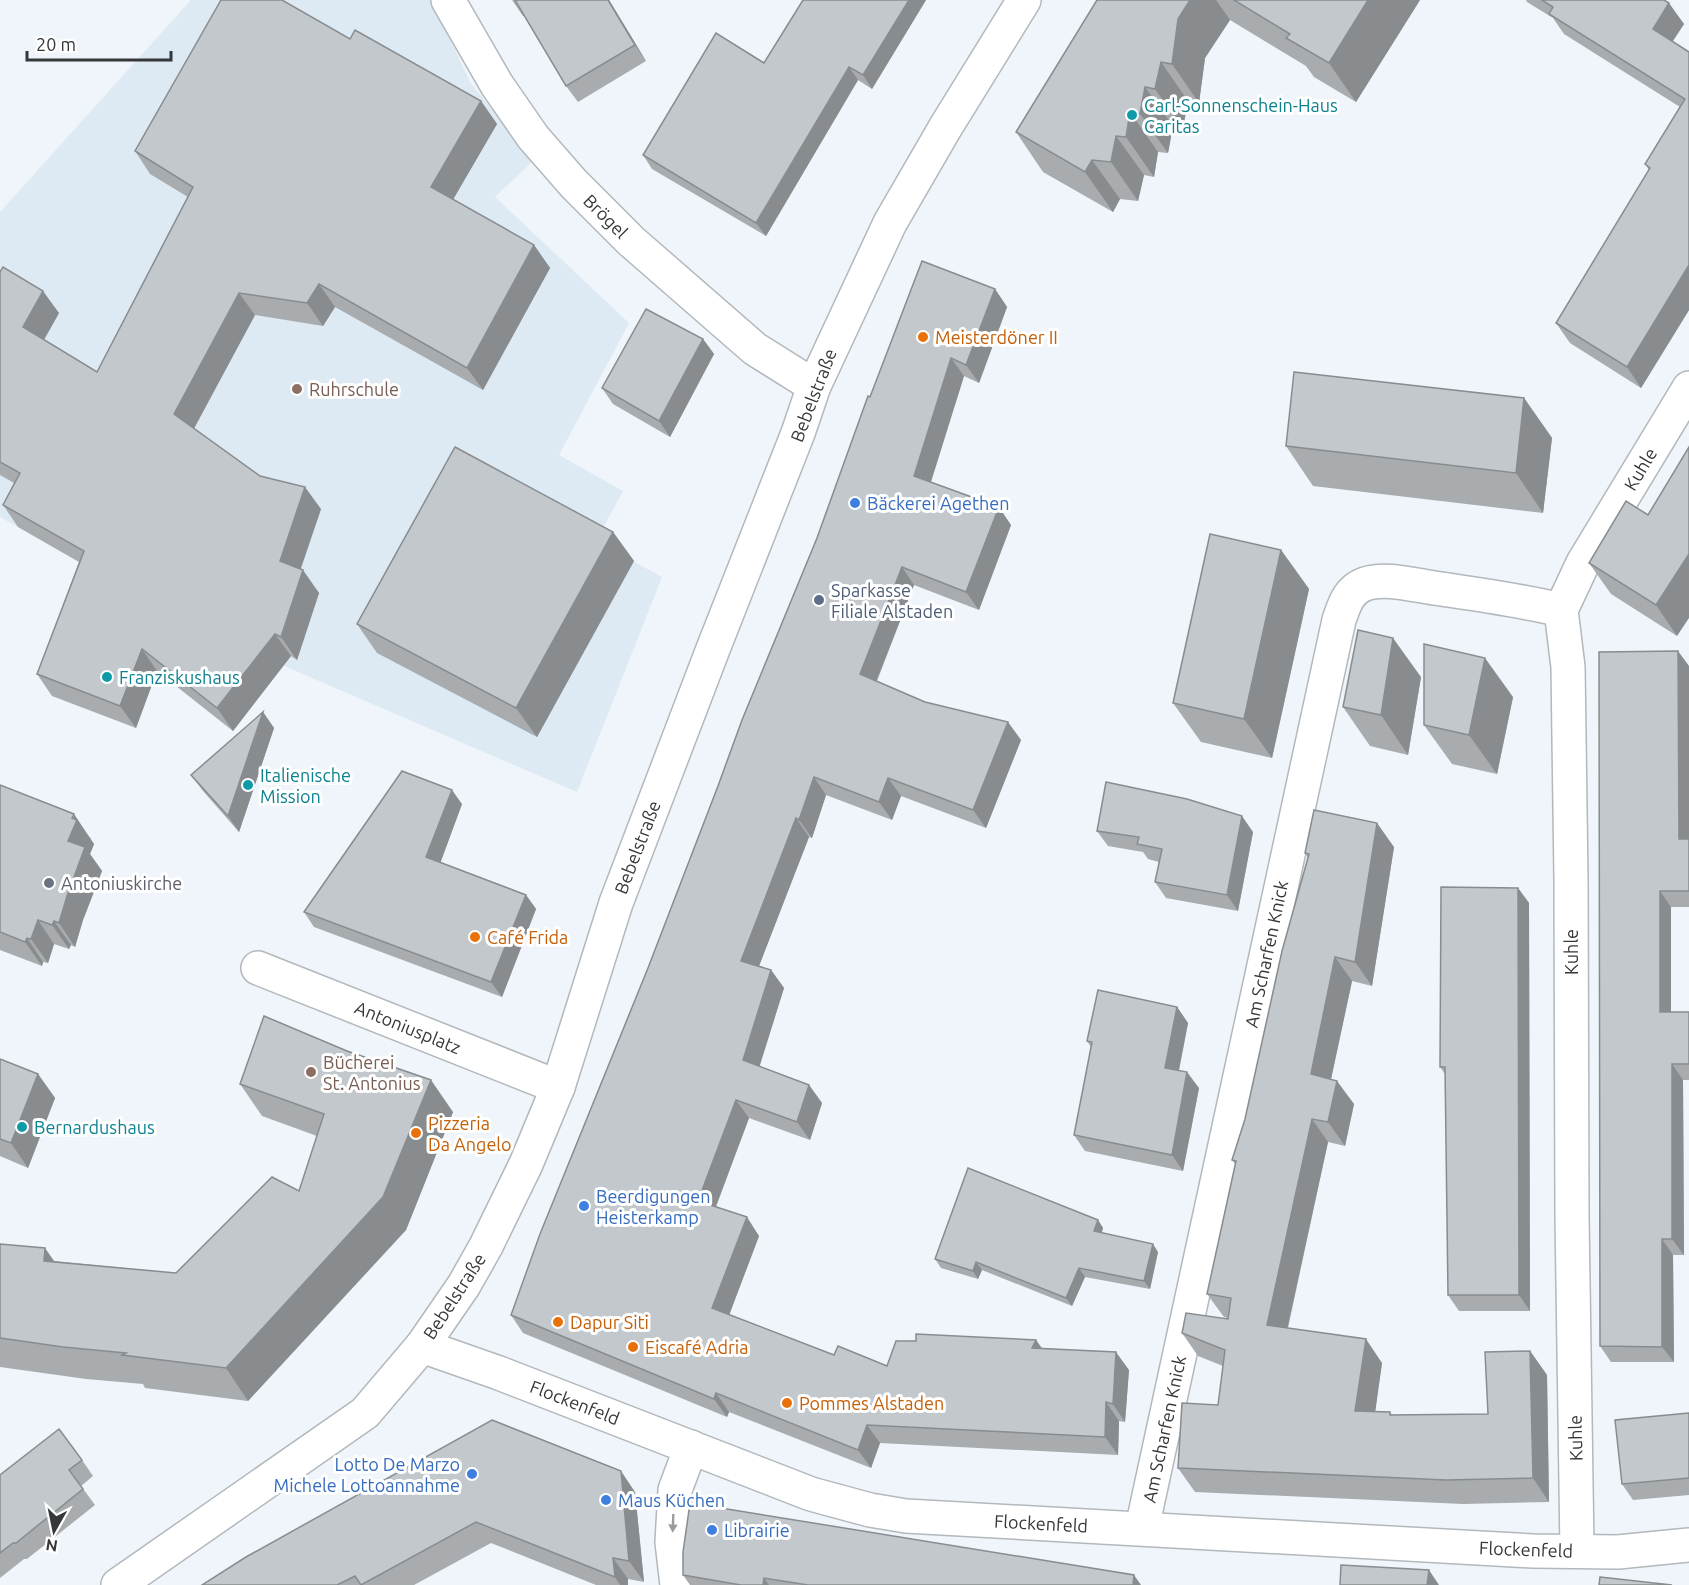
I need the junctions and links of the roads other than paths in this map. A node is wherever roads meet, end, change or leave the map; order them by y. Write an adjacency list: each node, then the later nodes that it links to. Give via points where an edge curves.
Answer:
1 (448, 0): 3 (street, Brögel, via 497,85 533,137 574,184 632,241 755,349)
2 (1024, 0): 3 (street, Bebelstraße, via 890,223)
3 (814, 386): 7 (street, Bebelstraße, via 616,903)
4 (1689, 388): 5 (street, Kuhle, via 1583,563)
5 (1561, 610): 10 (street, Am Scharfen Knick, via 1397,583 1367,584 1352,592 1346,601); 12 (street, Kuhle, via 1568,691)
6 (258, 968): 7 (street, Antoniusplatz)
7 (558, 1087): 8 (street, Bebelstraße, via 486,1246)
8 (422, 1346): 9 (street, Flockenfeld); 13 (street, Bebelstraße, via 365,1413)
9 (691, 1447): 10 (street, Flockenfeld, via 811,1494 870,1510 906,1516); 14 (street, one-way to 14, via 675,1490 672,1542)
10 (1142, 1528): 12 (street, Flockenfeld)
11 (1689, 1545): 12 (street, Flockenfeld, via 1618,1552)
12 (1577, 1551)
13 (118, 1585)
14 (677, 1585)

